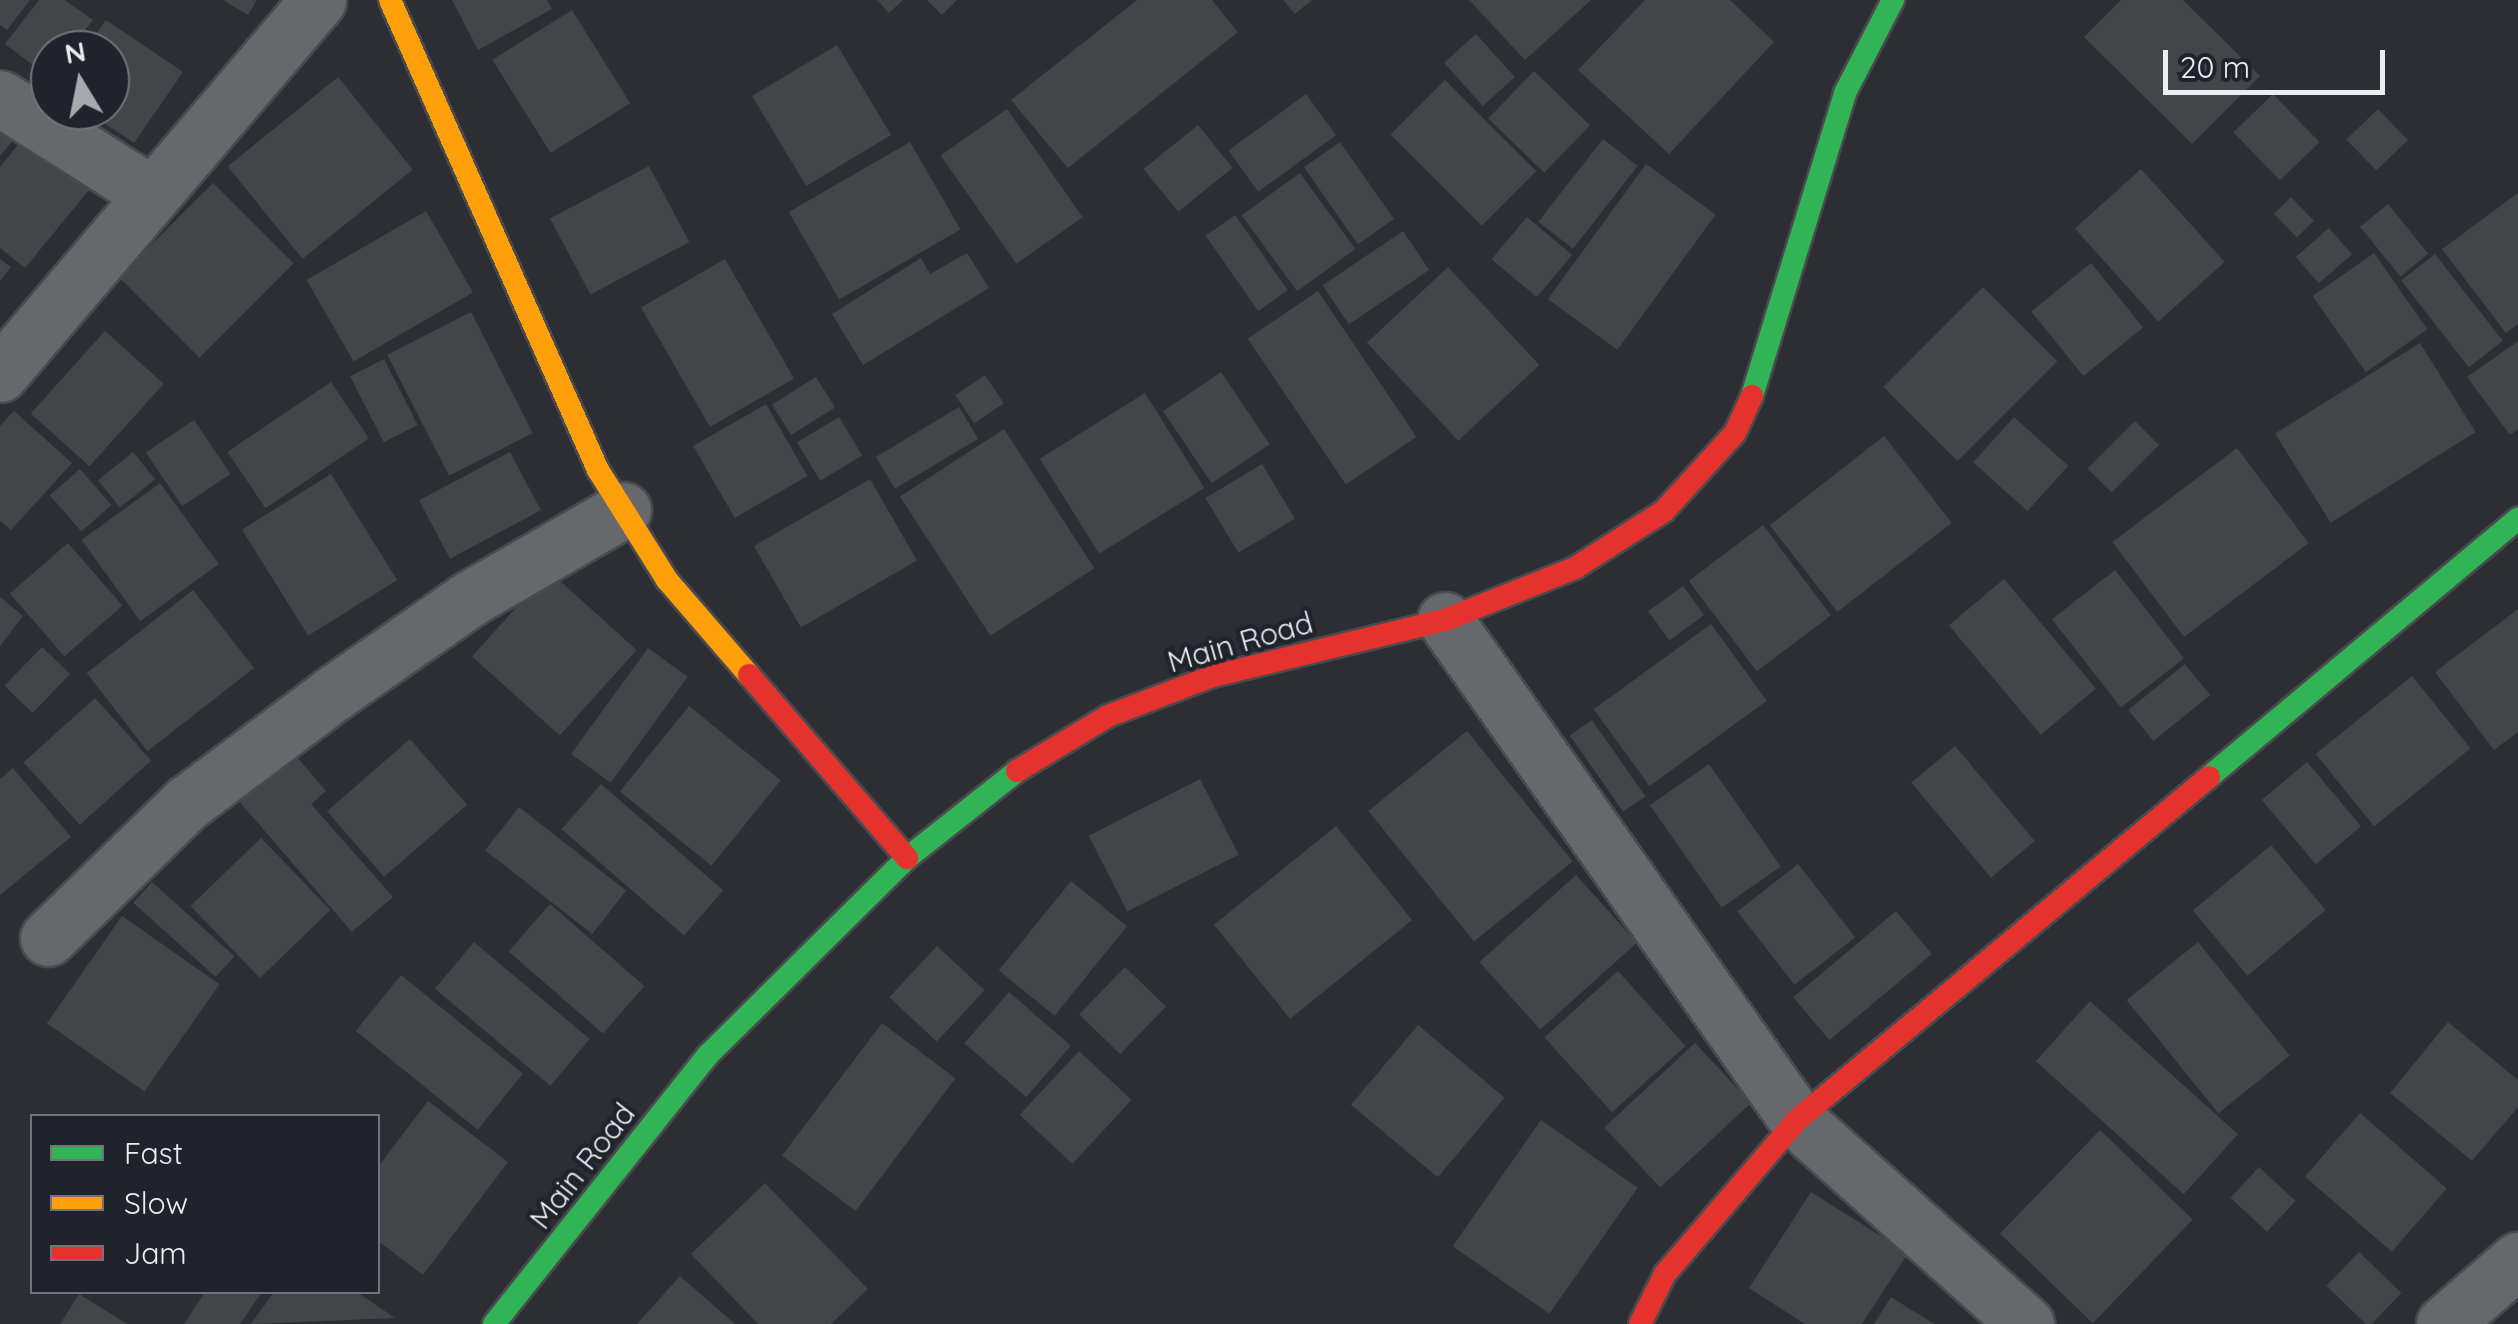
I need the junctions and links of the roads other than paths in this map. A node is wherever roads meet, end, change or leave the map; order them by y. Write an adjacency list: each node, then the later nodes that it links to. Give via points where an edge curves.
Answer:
1 (318, 0): 5 (street)
2 (390, 0): 7 (street)
3 (1892, 0): 9 (street, Main Road, via 1845,93 1775,344 1735,434 1664,511 1605,549)
4 (0, 98): 5 (street)
5 (148, 192): 6 (street)
6 (0, 374)
7 (623, 510): 10 (street, via 667,580); 11 (street, via 469,599 334,693 187,803)
8 (2518, 518): 12 (street)
9 (1445, 620): 10 (street, Main Road, via 1213,676 1108,716 1012,774); 12 (street)
10 (907, 858): 14 (street, Main Road, via 708,1055)
11 (48, 938)
12 (1797, 1120): 15 (street, via 1665,1274); 16 (street)
13 (2518, 1260): 17 (street)
14 (494, 1324)
15 (1640, 1324)
16 (2026, 1324)
17 (2444, 1324)

